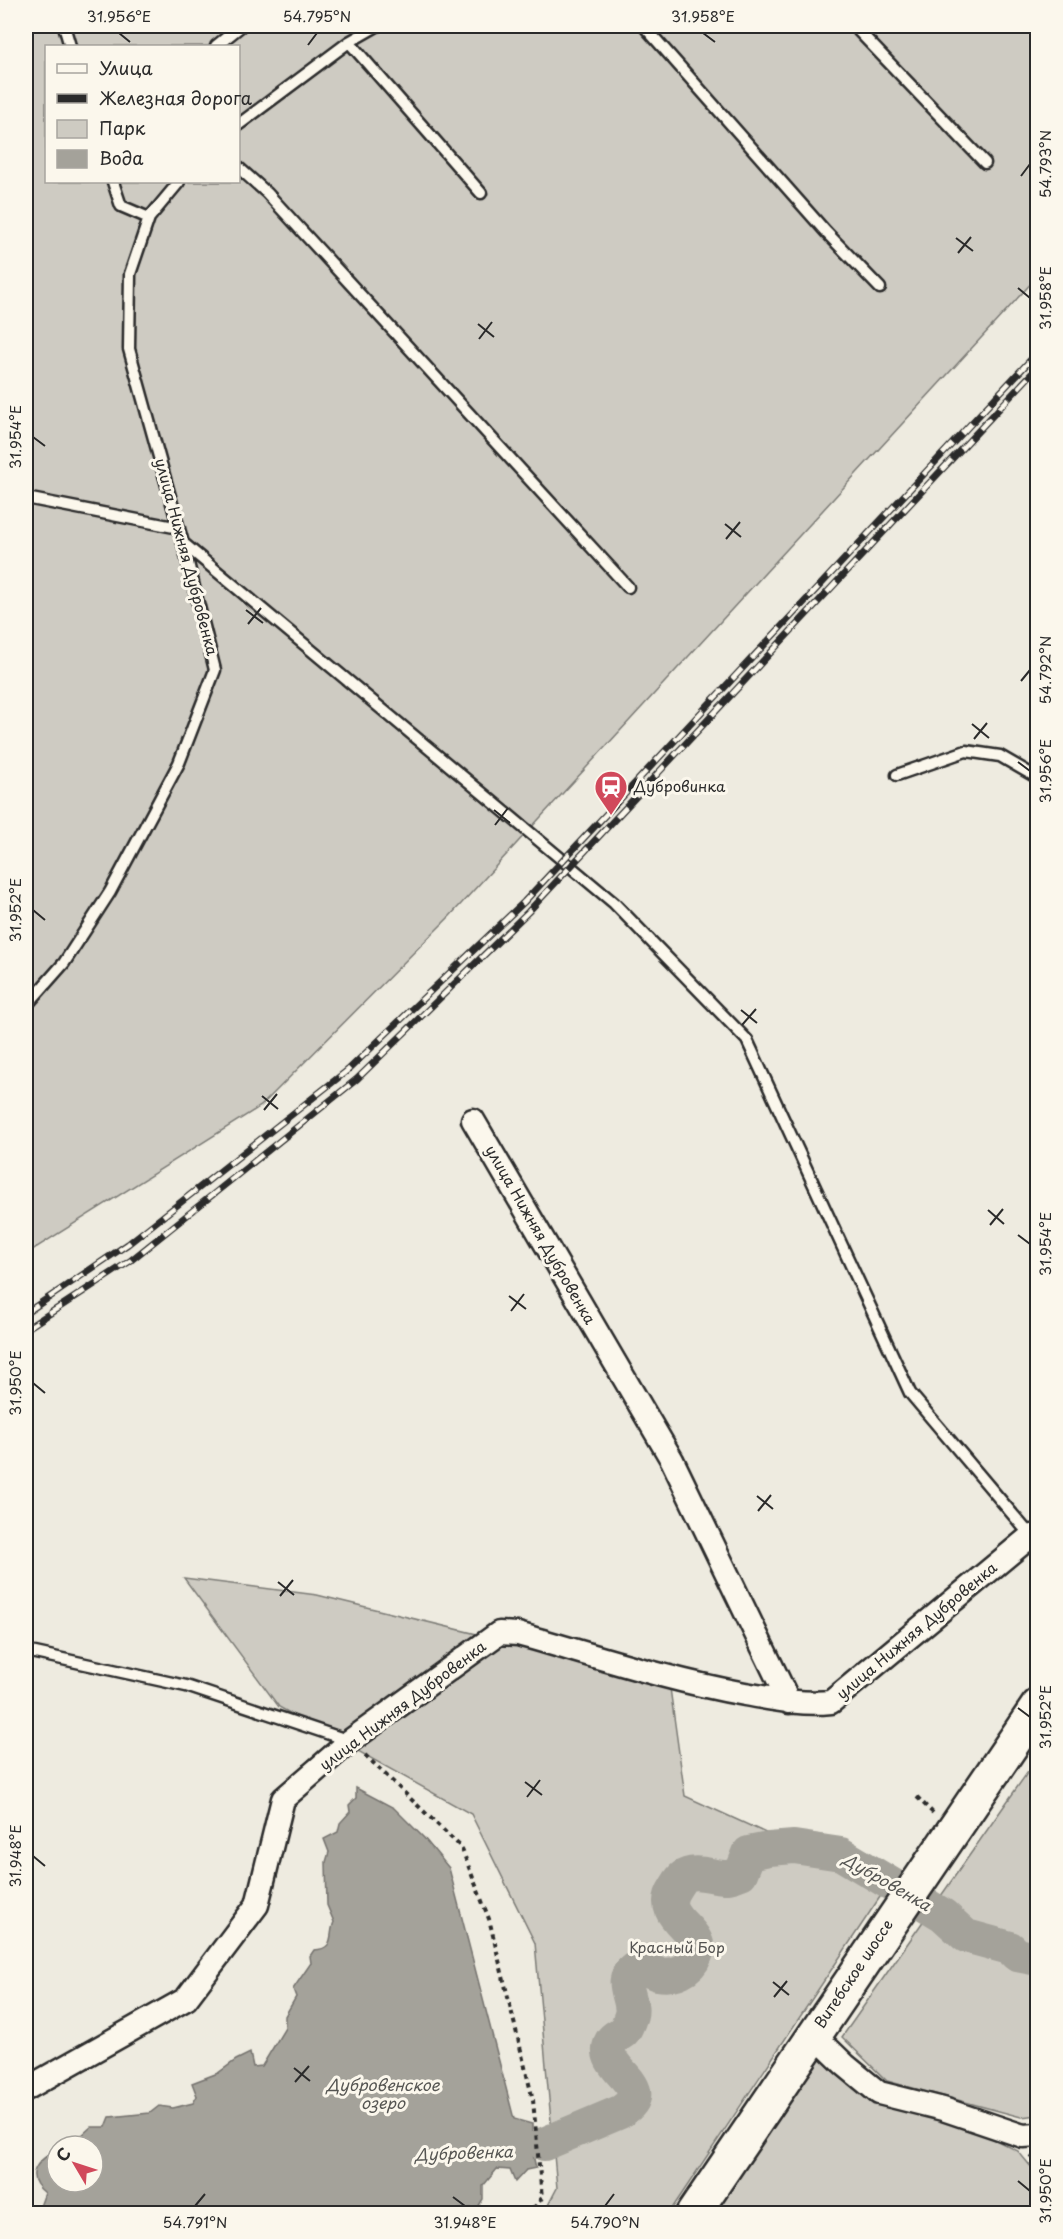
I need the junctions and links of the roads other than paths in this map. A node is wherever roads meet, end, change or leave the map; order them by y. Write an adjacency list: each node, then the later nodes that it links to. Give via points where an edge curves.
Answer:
1 (64, 26): 7 (lane)
2 (241, 26): 8 (lane)
3 (377, 26): 6 (lane)
4 (644, 26): 16 (lane)
5 (854, 26): 10 (lane)
6 (349, 42): 9 (lane); 14 (lane)
7 (70, 45)
8 (217, 45)
9 (240, 124)
10 (985, 163)
11 (240, 169): 20 (lane, via 267,193)
12 (113, 183): 15 (lane, via 121,206)
13 (178, 183): 15 (lane, улица Нижняя Дубровенка)
14 (481, 193)
15 (149, 218): 18 (lane, улица Нижняя Дубровенка, via 130,274 129,349)
16 (880, 288)
17 (26, 498): 18 (lane)
18 (179, 528): 19 (lane, улица Нижняя Дубровенка)
19 (183, 543): 23 (lane, улица Нижняя Дубровенка, via 215,670 179,764 110,892 64,963); 25 (lane, via 614,903 747,1040 910,1393)
20 (628, 588)
21 (897, 775): 22 (lane, via 966,751 1000,756)
22 (1038, 778)
23 (26, 1006)
24 (473, 1120): 27 (street, улица Нижняя Дубровенка, via 672,1460)
25 (1034, 1537): 27 (street, улица Нижняя Дубровенка, via 831,1702)
26 (26, 1651): 29 (lane, via 186,1686)
27 (789, 1702): 29 (street, улица Нижняя Дубровенка, via 700,1686 518,1634 499,1634)
28 (1038, 1707): 30 (main road, Витебское шоссе, via 950,1813 843,1992)
29 (350, 1741): 31 (street, улица Нижняя Дубровенка, via 283,1798 257,1905 186,1999)
30 (813, 2034): 32 (street, via 879,2093 1023,2136); 33 (main road, Витебское шоссе)
31 (26, 2089)
32 (1038, 2135)
33 (693, 2214)

